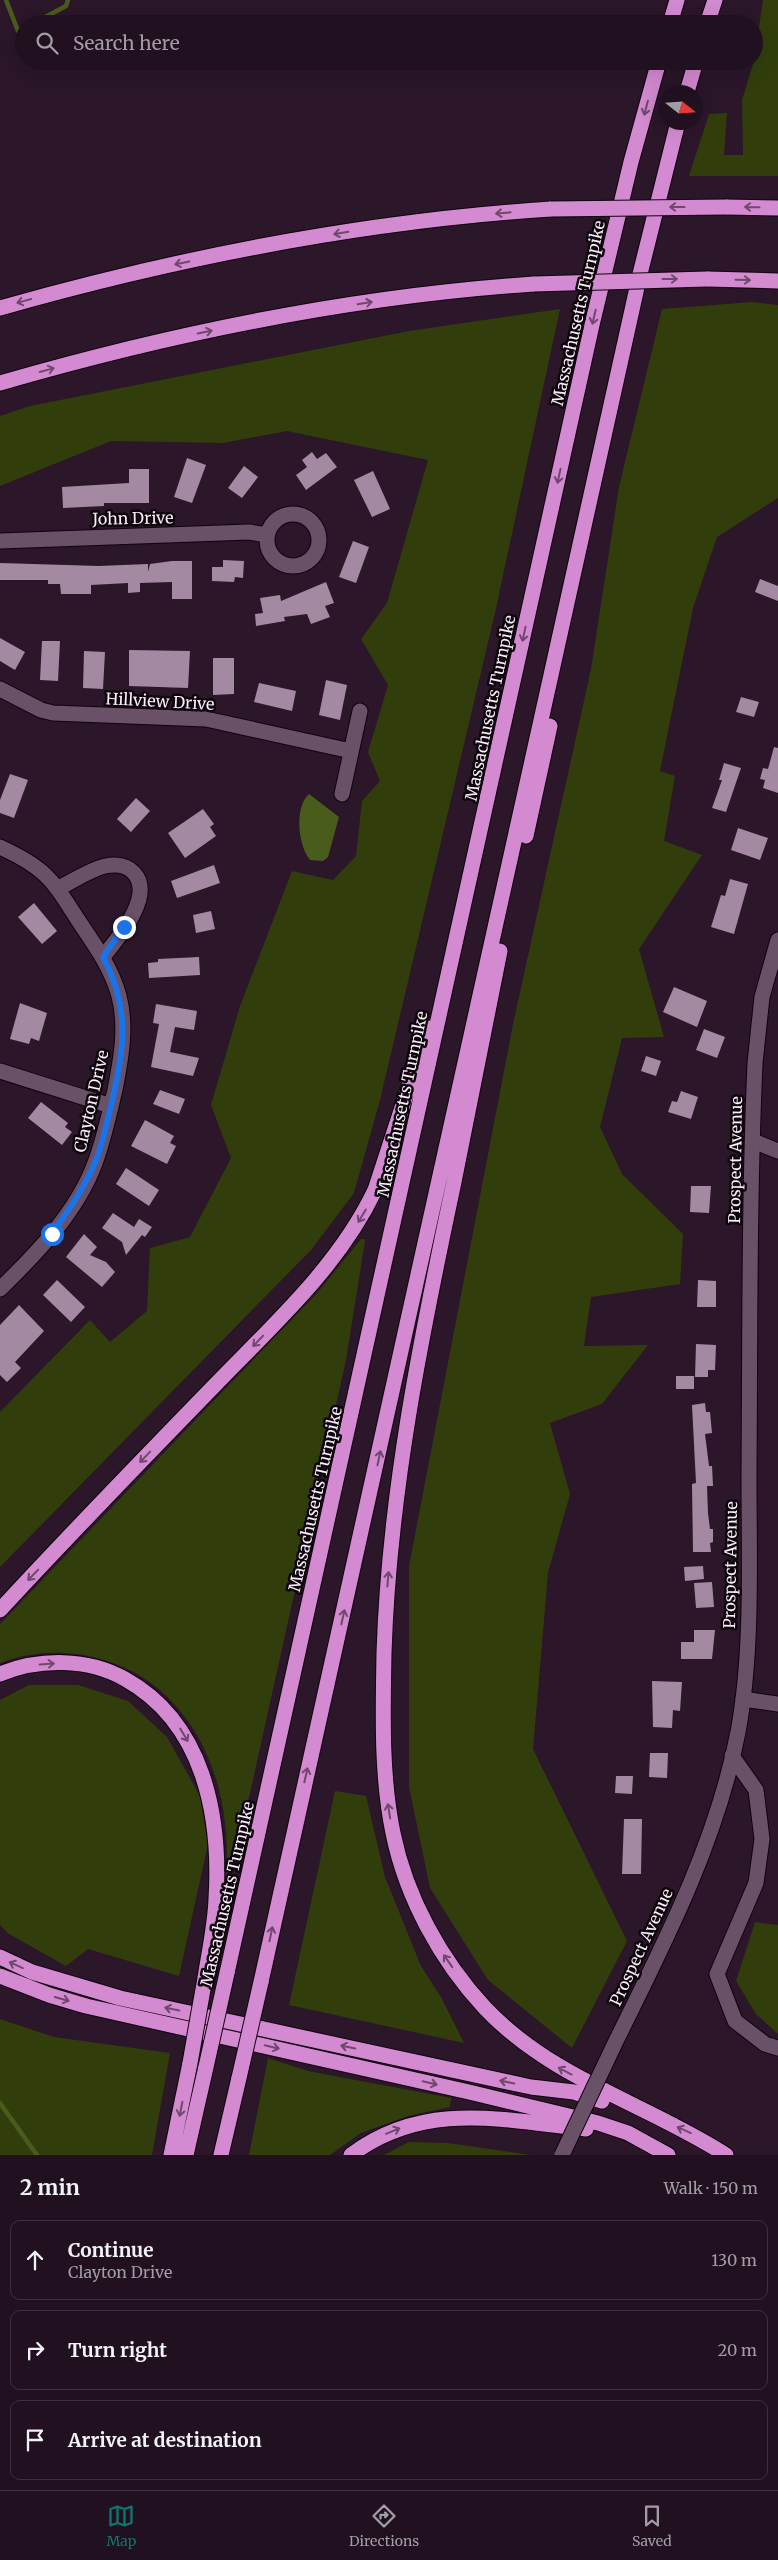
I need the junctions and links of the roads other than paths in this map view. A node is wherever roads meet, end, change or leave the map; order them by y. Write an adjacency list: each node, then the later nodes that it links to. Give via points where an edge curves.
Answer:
1 (677, 0): 3 (highway)
2 (715, 0): 4 (highway)
3 (673, 15)
4 (710, 15)
5 (657, 70): 22 (highway, Massachusetts Turnpike, one-way to 22, via 592,325)
6 (693, 70): 7 (highway)
7 (689, 85)
8 (676, 130): 15 (highway, via 642,265)
9 (778, 208): 11 (highway, one-way to 11, bridge, via 551,209 470,216 297,240 138,273)
10 (778, 281): 12 (highway, one-way to 10, bridge, via 140,346 260,321 428,294 534,284 707,279)
11 (0, 308)
12 (0, 384)
13 (267, 535): 14 (street, John Drive, via 249,532)
14 (0, 541)
15 (565, 611): 38 (highway, one-way to 15, via 556,2066 531,2049 490,2013 463,1982 427,1925 402,1866 389,1807 385,1759 387,1593 409,1414 505,926 542,770); 42 (highway, one-way to 15, bridge)
16 (0, 689): 18 (street, Hillview Drive, via 53,713 206,719)
17 (360, 711): 18 (street)
18 (351, 751): 19 (street)
19 (342, 794)
20 (0, 847): 21 (street, Clayton Drive, via 36,866)
21 (59, 888): 24 (street, Clayton Drive); 24 (street, via 96,869 112,865 126,867 137,876 141,892 138,903)
22 (457, 938): 30 (highway, one-way to 30, via 384,1165 364,1213 348,1238 278,1320); 41 (highway, Massachusetts Turnpike, bridge)
23 (778, 940): 27 (street, Prospect Avenue, via 759,1019)
24 (103, 957): 26 (street, Clayton Drive, via 119,995 123,1023 119,1072)
25 (0, 1071): 26 (street)
26 (111, 1106): 29 (street, Clayton Drive, via 94,1165 82,1189 52,1234)
27 (753, 1141): 28 (street); 32 (street, Prospect Avenue, via 749,1550)
28 (778, 1151)
29 (0, 1289)
30 (0, 1610)
31 (0, 1674): 40 (highway, one-way to 40, bridge, via 46,1663 102,1669 118,1676 149,1695 182,1730 206,1788 216,1837 216,1900)
32 (743, 1698): 33 (street); 34 (street, Prospect Avenue)
33 (778, 1704)
34 (732, 1756): 37 (street, via 756,1790 762,1839 756,1883 717,1974 735,2021 765,2044); 44 (street, Prospect Avenue, bridge, via 722,1798 695,1870)
35 (0, 1957): 38 (highway, one-way to 35, via 574,2092 531,2087 120,1998 32,1972)
36 (0, 1976): 39 (highway, one-way to 39, via 86,2006 469,2092)
37 (778, 2048)
38 (640, 2110): 46 (highway, one-way to 38, via 696,2136)
39 (628, 2133): 43 (highway, one-way to 39, via 398,2128 450,2118 491,2118); 45 (highway)
40 (172, 2155)
41 (186, 2155)
42 (221, 2155)
43 (351, 2155)
44 (562, 2155)
45 (668, 2155)
46 (726, 2155)

